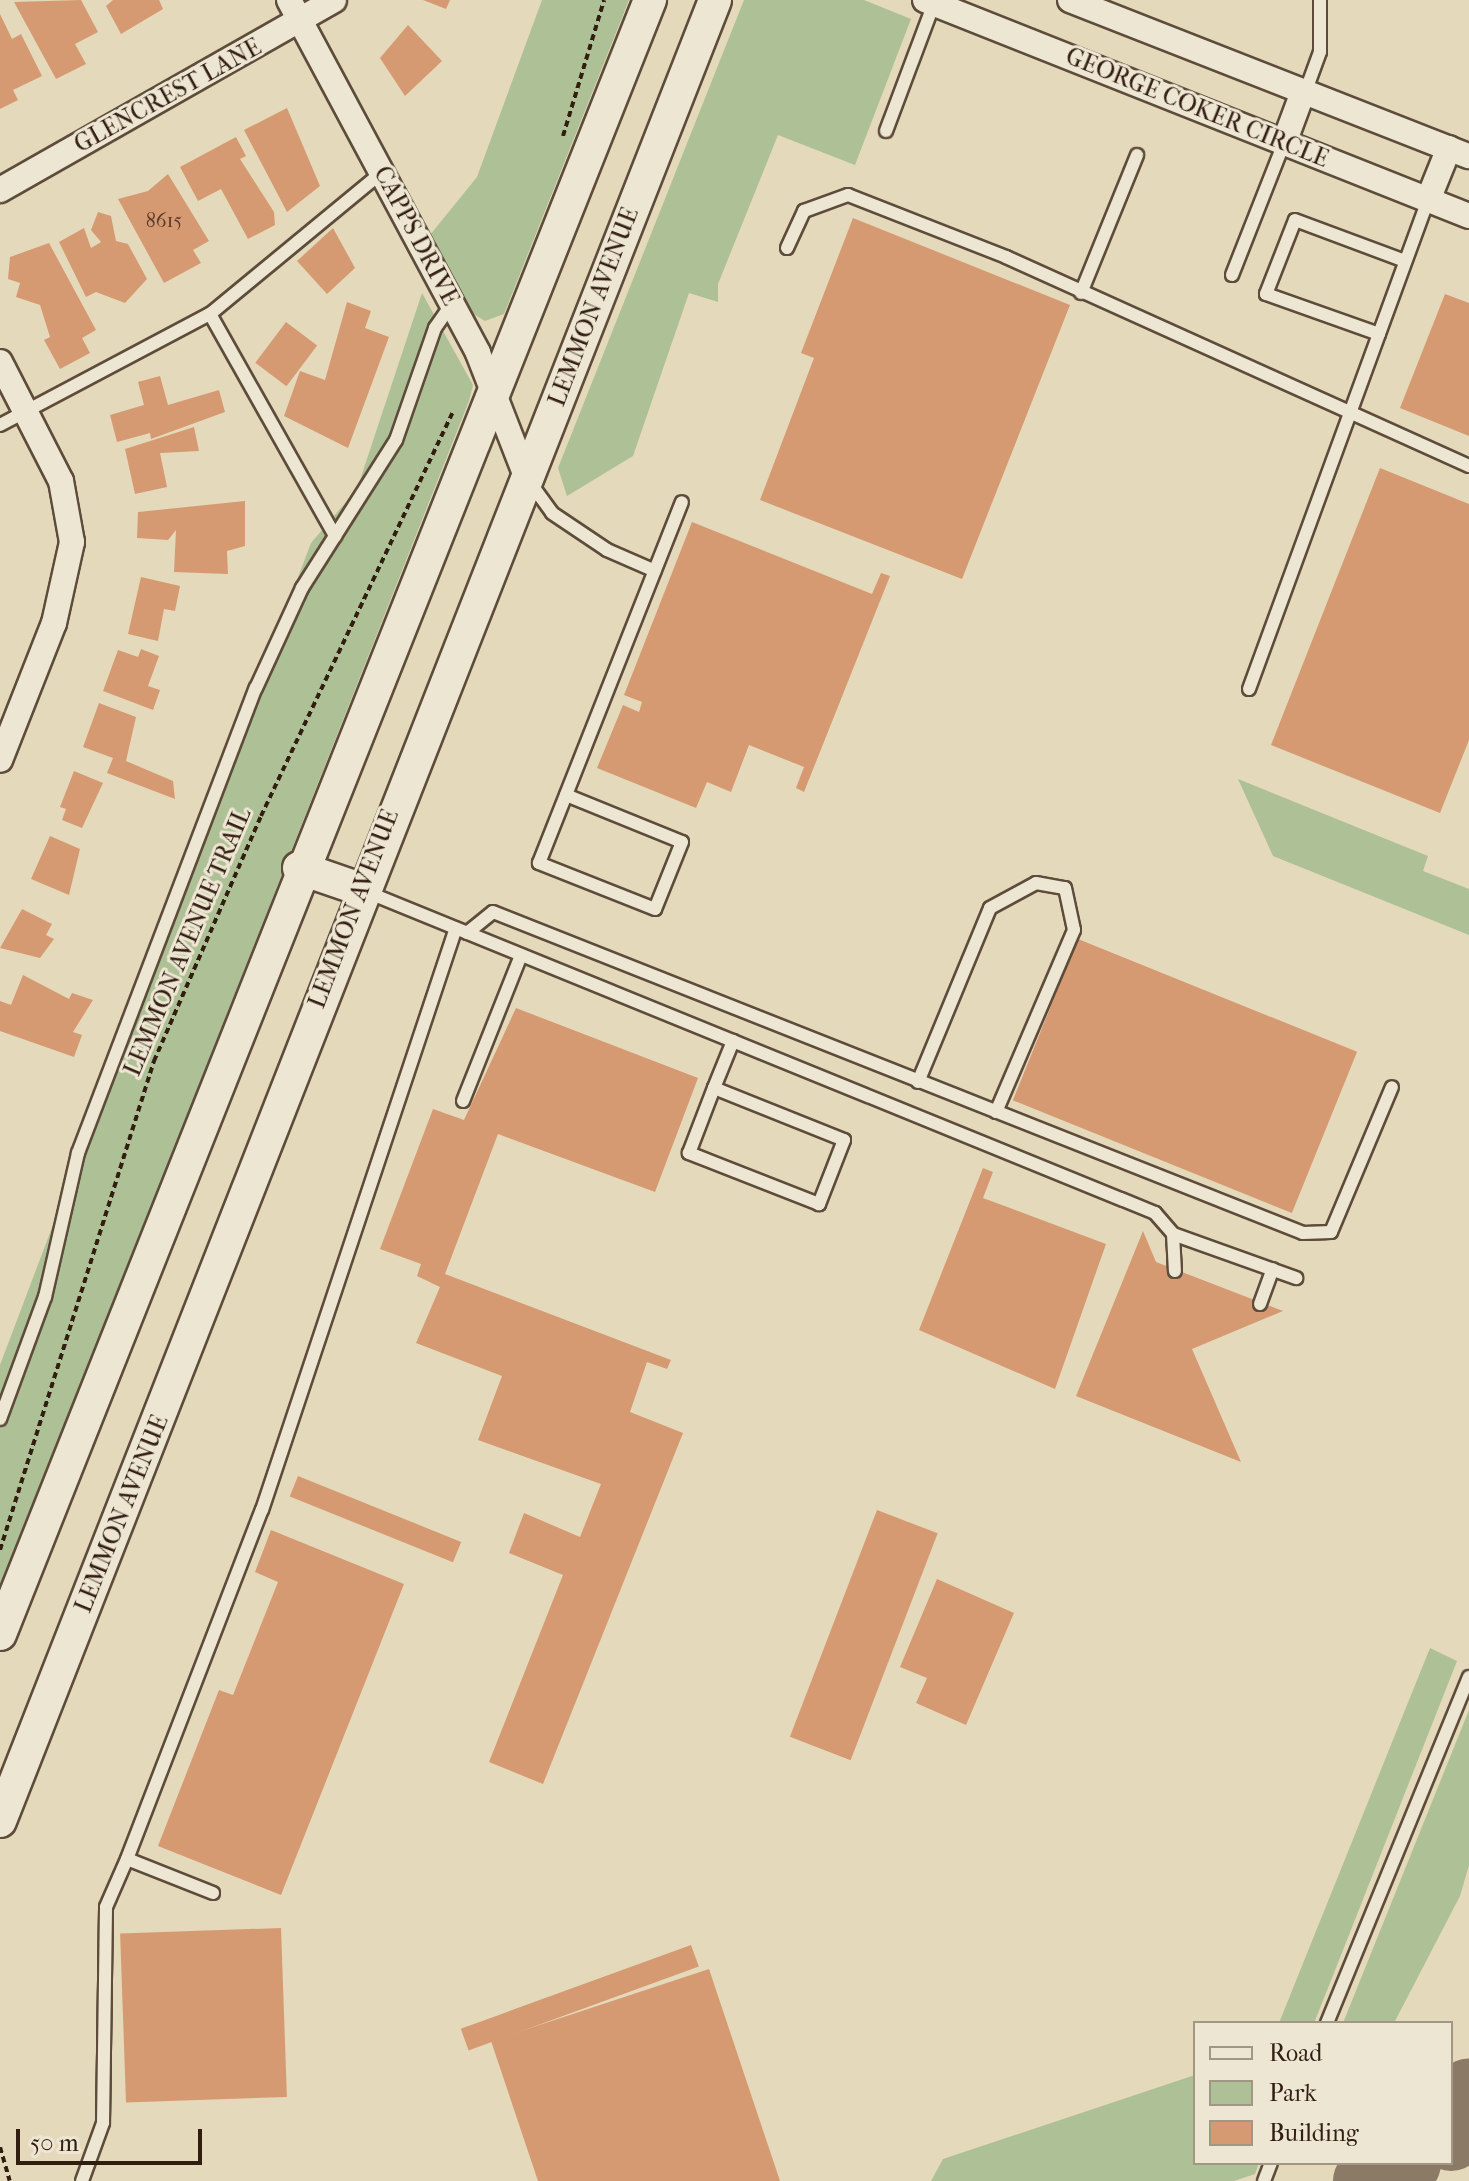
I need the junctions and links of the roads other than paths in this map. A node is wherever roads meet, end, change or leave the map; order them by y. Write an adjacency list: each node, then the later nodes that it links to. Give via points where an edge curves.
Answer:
1 (289, 0): 8 (street, CAPPS DRIVE)
2 (334, 0): 8 (street, GLENCREST LANE)
3 (650, 0): 26 (main road)
4 (715, 0): 31 (main road, LEMMON AVENUE)
5 (1070, 0): 9 (street)
6 (1320, 0): 9 (lane, via 1320,52)
7 (930, 2): 10 (lane); 11 (street, GEORGE COKER CIRCLE)
8 (300, 22): 14 (street, CAPPS DRIVE); 15 (street, GLENCREST LANE)
9 (1306, 87): 11 (street); 12 (street)
10 (886, 131)
11 (1284, 143): 16 (street, GEORGE COKER CIRCLE); 20 (lane)
12 (1459, 152): 16 (street)
13 (1137, 155): 21 (lane)
14 (382, 172): 22 (street, CAPPS DRIVE); 23 (lane)
15 (0, 190)
16 (1428, 200): 17 (street, GEORGE COKER CIRCLE); 19 (lane)
17 (1469, 216)
18 (787, 248): 21 (lane, via 804,211 848,195)
19 (1405, 261): 24 (lane); 24 (lane, via 1295,220 1266,294)
20 (1232, 275)
21 (1081, 293): 28 (lane)
22 (452, 304): 26 (street, CAPPS DRIVE); 33 (lane, via 435,328 396,440)
23 (210, 314): 27 (lane); 33 (lane)
24 (1379, 334): 28 (lane)
25 (0, 362): 27 (street)
26 (496, 392): 31 (street, CAPPS DRIVE); 38 (main road)
27 (25, 411): 29 (lane); 36 (street, via 61,481 72,542 54,623)
28 (1349, 416): 30 (lane); 35 (lane)
29 (0, 425)
30 (1469, 466)
31 (527, 479): 34 (lane, via 552,513 607,550); 39 (main road, LEMMON AVENUE)
32 (682, 502): 34 (lane)
33 (335, 536): 53 (lane, via 256,688 134,997 78,1153 45,1297)
34 (655, 571): 37 (lane)
35 (1249, 689)
36 (0, 760)
37 (566, 795): 37 (lane, via 539,863 655,909 682,842)
38 (299, 868): 39 (main road); 54 (main road)
39 (360, 889): 40 (lane); 56 (main road, LEMMON AVENUE)
40 (461, 930): 41 (lane); 43 (lane, via 493,912); 57 (lane, via 262,1510)
41 (521, 955): 42 (lane); 46 (lane)
42 (733, 1041): 45 (lane); 48 (lane, via 1155,1213)
43 (918, 1082): 47 (lane); 47 (lane, via 990,908 1036,883 1065,888 1074,930)
44 (1392, 1087): 47 (lane, via 1331,1232 1319,1235)
45 (714, 1088): 45 (lane, via 689,1153 819,1204 844,1140)
46 (463, 1101)
47 (996, 1112)
48 (1173, 1234): 49 (lane); 50 (lane)
49 (1273, 1269): 51 (lane); 52 (lane)
50 (1175, 1271)
51 (1296, 1278)
52 (1260, 1304)
53 (0, 1419)
54 (0, 1634)
55 (1469, 1677): 59 (lane)
56 (0, 1821)
57 (127, 1859): 58 (lane); 60 (lane, via 106,1907 103,2123)
58 (213, 1893)
59 (1328, 2021)
60 (82, 2181)

